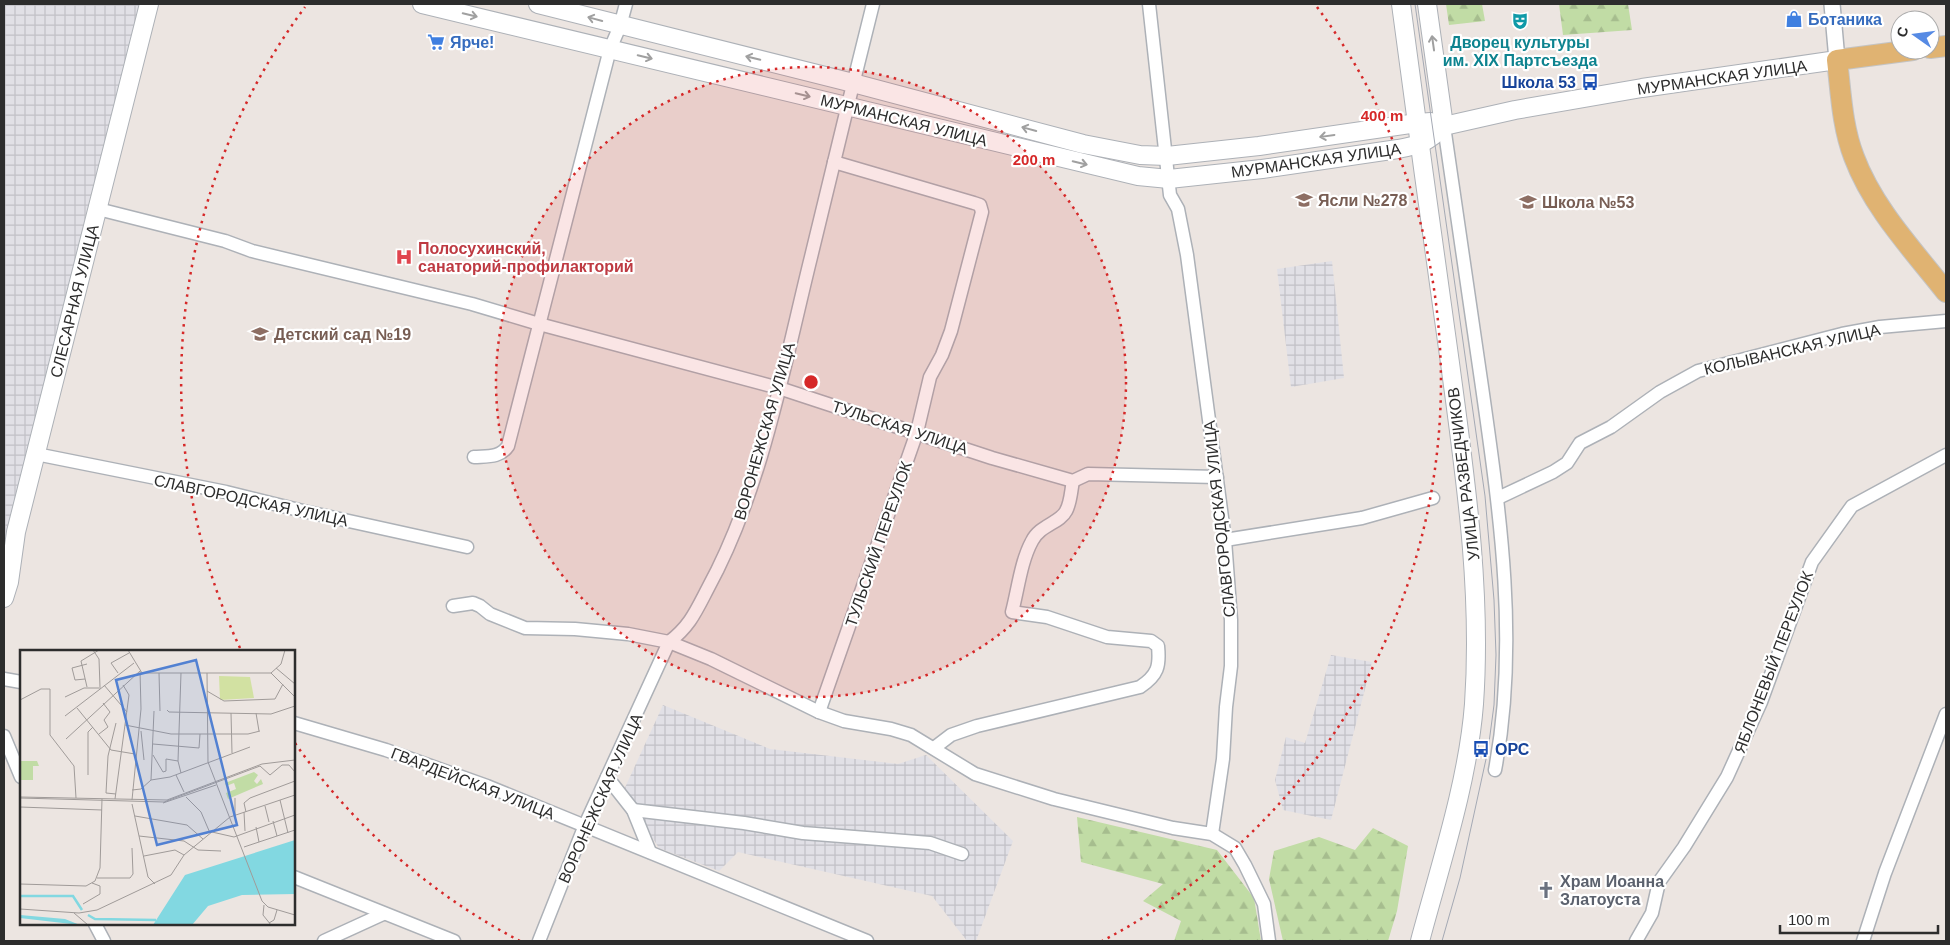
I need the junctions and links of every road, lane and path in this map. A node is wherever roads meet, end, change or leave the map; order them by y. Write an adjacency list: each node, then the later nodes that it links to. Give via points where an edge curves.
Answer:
1 (149, 4): 22 (main road, СЛЕСАРНАЯ УЛИЦА)
2 (422, 4): 11 (main road, МУРМАНСКАЯ УЛИЦА, one-way to 11)
3 (538, 4): 10 (main road, МУРМАНСКАЯ УЛИЦА, one-way to 3)
4 (626, 4): 10 (street)
5 (873, 4): 14 (street, ВОРОНЕЖСКАЯ УЛИЦА)
6 (1149, 4): 19 (street, СЛАВГОРОДСКАЯ УЛИЦА)
7 (1401, 4): 16 (main road, УЛИЦА РАЗВЕДЧИКОВ)
8 (1428, 4): 17 (main road, УЛИЦА РАЗВЕДЧИКОВ, one-way to 8)
9 (1832, 4): 13 (street)
10 (620, 26): 11 (street); 14 (main road, МУРМАНСКАЯ УЛИЦА, one-way to 10)
11 (610, 49): 15 (main road, МУРМАНСКАЯ УЛИЦА, one-way to 15); 25 (street)
12 (1890, 53): 13 (main road, МУРМАНСКАЯ УЛИЦА)
13 (1837, 60): 17 (main road, МУРМАНСКАЯ УЛИЦА, via 1613,93); 23 (main road, via 1843,120 1859,169 1890,220)
14 (853, 83): 15 (street, ВОРОНЕЖСКАЯ УЛИЦА); 19 (main road, МУРМАНСКАЯ УЛИЦА, one-way to 14, via 1140,155 1083,144)
15 (848, 106): 20 (street, ВОРОНЕЖСКАЯ УЛИЦА); 21 (main road, МУРМАНСКАЯ УЛИЦА, one-way to 21, via 1079,163)
16 (1417, 123): 17 (main road, МУРМАНСКАЯ УЛИЦА, via 1431,122); 18 (main road, УЛИЦА РАЗВЕДЧИКОВ); 19 (main road, МУРМАНСКАЯ УЛИЦА, one-way to 19)
17 (1444, 126): 18 (main road, МУРМАНСКАЯ УЛИЦА); 34 (street, УЛИЦА РАЗВЕДЧИКОВ)
18 (1420, 145): 21 (main road, МУРМАНСКАЯ УЛИЦА, via 1262,169); 64 (main road, УЛИЦА РАЗВЕДЧИКОВ, via 1471,516 1476,631 1474,707 1463,772)
19 (1167, 156): 21 (street, СЛАВГОРОДСКАЯ УЛИЦА)
20 (834, 162): 26 (street, ВОРОНЕЖСКАЯ УЛИЦА); 27 (street, ТУЛЬСКИЙ ПЕРЕУЛОК, via 980,205 982,212 951,331 930,377)
21 (1169, 179): 31 (street, СЛАВГОРОДСКАЯ УЛИЦА, via 1170,195 1178,209 1187,255)
22 (98, 209): 25 (street, ТУЛЬСКАЯ УЛИЦА); 28 (main road, СЛЕСАРНАЯ УЛИЦА)
23 (1946, 292)
24 (1946, 321): 34 (street, КОЛЫВАНСКАЯ УЛИЦА, via 1842,334 1698,371 1580,443 1567,463 1553,472)
25 (539, 324): 26 (street, ТУЛЬСКАЯ УЛИЦА); 30 (street, via 508,446 503,453 494,456)
26 (779, 388): 27 (street, ТУЛЬСКАЯ УЛИЦА); 39 (street, ВОРОНЕЖСКАЯ УЛИЦА, via 750,490 726,551 688,626)
27 (917, 432): 32 (street, ТУЛЬСКАЯ УЛИЦА, via 992,458); 42 (street, ТУЛЬСКИЙ ПЕРЕУЛОК)
28 (36, 454): 36 (street, СЛАВГОРОДСКАЯ УЛИЦА, via 226,492); 37 (main road, СЛЕСАРНАЯ УЛИЦА, via 16,532)
29 (1946, 454): 65 (street, ЯБЛОНЕВЫЙ ПЕРЕУЛОК, via 1852,506 1812,562 1761,702 1727,777 1659,882 1652,913)
30 (474, 457)
31 (1217, 477): 32 (street, ТУЛЬСКАЯ УЛИЦА, via 1088,474); 35 (street, СЛАВГОРОДСКАЯ УЛИЦА)
32 (1072, 480): 46 (street, via 1067,510 1040,530 1032,541 1012,612 1047,617 1107,637 1150,641 1158,646 1158,666 1152,679 1140,687 977,726 951,735)
33 (1433, 498): 35 (street, via 1362,518)
34 (1498, 498): 47 (street, УЛИЦА РАЗВЕДЧИКОВ, via 1506,646 1501,738)
35 (1224, 540): 52 (street, СЛАВГОРОДСКАЯ УЛИЦА, via 1231,620 1231,666 1221,779)
36 (466, 547)
37 (4, 598)
38 (453, 606): 39 (street, via 474,603 490,614 525,628 575,628)
39 (669, 642): 42 (street); 49 (street, ВОРОНЕЖСКАЯ УЛИЦА)
40 (4, 679): 41 (street)
41 (20, 682)
42 (820, 712): 46 (street, via 844,721 911,735)
43 (1946, 714): 66 (street, via 1885,873)
44 (295, 723): 51 (street, ГВАРДЕЙСКАЯ УЛИЦА, via 386,750)
45 (4, 736): 48 (street)
46 (934, 748): 52 (street, via 975,774 1024,790 1172,828)
47 (1495, 770)
48 (20, 775)
49 (607, 777): 50 (street); 51 (street, ВОРОНЕЖСКАЯ УЛИЦА)
50 (633, 810): 53 (street); 54 (street, via 803,833 930,843)
51 (585, 826): 53 (street, ГВАРДЕЙСКАЯ УЛИЦА); 61 (street, ВОРОНЕЖСКАЯ УЛИЦА)
52 (1212, 834): 63 (street, via 1235,848 1245,865 1264,904)
53 (650, 852): 62 (street, ГВАРДЕЙСКАЯ УЛИЦА)
54 (962, 854)
55 (295, 878): 56 (street)
56 (383, 914): 59 (street); 60 (street)
57 (96, 925): 58 (street)
58 (104, 941)
59 (324, 941)
60 (454, 941)
61 (539, 941)
62 (867, 941)
63 (1268, 941)
64 (1420, 941)
65 (1636, 941)
66 (1863, 941)

